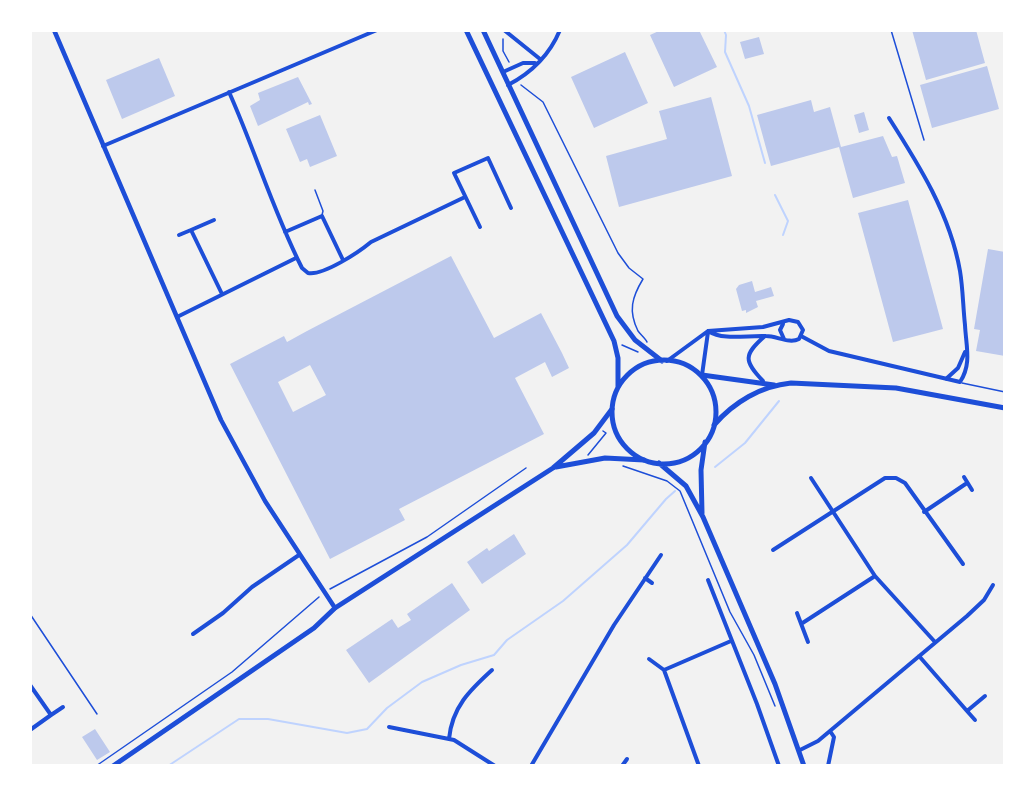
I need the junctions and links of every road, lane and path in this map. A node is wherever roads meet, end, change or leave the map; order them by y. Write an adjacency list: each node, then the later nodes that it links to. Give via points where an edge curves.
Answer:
1 (54, 30): 19 (street)
2 (377, 30): 16 (street)
3 (466, 30): 12 (main road)
4 (483, 30): 11 (main road)
5 (504, 30): 8 (street)
6 (560, 30): 9 (street)
7 (891, 30): 18 (lane)
8 (508, 34): 9 (street); 10 (path, via 502,40)
9 (538, 61): 10 (street); 13 (street)
10 (512, 68): 11 (street)
11 (502, 72): 12 (main road); 14 (main road)
12 (489, 78): 15 (main road)
13 (519, 80): 14 (street); 39 (path, via 543,102 618,254 643,279 631,306 639,333 648,340)
14 (508, 85): 15 (main road); 39 (main road, via 617,316)
15 (495, 91): 38 (main road)
16 (229, 92): 19 (street); 27 (street)
17 (889, 118): 40 (street, via 933,193 955,253 962,286)
18 (924, 140)
19 (103, 146): 32 (street)
20 (315, 190): 23 (lane)
21 (465, 197): 22 (street, via 454,173 488,158); 25 (street); 30 (street, via 371,242)
22 (512, 208)
23 (322, 216): 27 (street); 30 (street)
24 (214, 220): 26 (street)
25 (480, 227)
26 (191, 230): 28 (street); 31 (street)
27 (285, 232): 29 (street)
28 (179, 235)
29 (296, 257): 30 (street, via 305,271 312,274); 31 (street)
30 (343, 260)
31 (222, 294): 32 (street)
32 (176, 317): 67 (street, via 231,440)
33 (783, 323): 34 (street); 36 (street, via 798,322 803,330); 37 (street, via 780,330)
34 (708, 331): 35 (street, via 720,336); 41 (street); 42 (street)
35 (765, 336): 37 (street); 44 (street, via 748,358)
36 (801, 336): 37 (street, via 794,342); 43 (street, via 829,351)
37 (785, 339)
38 (616, 347): 39 (path, via 624,345 638,353); 47 (main road)
39 (643, 347): 41 (main road)
40 (965, 352): 43 (street, via 958,368); 45 (street, via 968,367)
41 (664, 361): 42 (main road, via 681,364); 47 (main road, via 637,368)
42 (702, 375): 44 (main road); 51 (main road, via 714,399)
43 (946, 379): 45 (street)
44 (763, 381): 46 (main road)
45 (960, 382): 48 (lane)
46 (775, 385): 49 (main road, via 821,383 896,388); 51 (main road, via 738,403)
47 (618, 387): 50 (main road)
48 (1005, 392)
49 (1005, 408)
50 (612, 409): 52 (main road); 55 (main road, via 619,439)
51 (714, 425): 53 (main road)
52 (599, 428): 54 (path, via 606,433 588,453); 58 (main road)
53 (706, 441): 56 (main road, via 687,457); 65 (main road, via 701,470)
54 (589, 460): 55 (main road); 58 (main road)
55 (644, 460): 56 (main road)
56 (659, 463): 65 (main road, via 686,486)
57 (526, 468): 75 (path, via 427,537)
58 (553, 468): 76 (main road)
59 (964, 477): 61 (street)
60 (811, 478): 63 (street)
61 (968, 483): 62 (street); 64 (street)
62 (972, 490)
63 (833, 512): 64 (street, via 892,477 906,483); 66 (street); 70 (street)
64 (924, 512): 69 (street)
65 (703, 517): 99 (main road)
66 (772, 550)
67 (299, 555): 75 (street); 80 (street)
68 (661, 555): 71 (street)
69 (963, 564)
70 (875, 576): 79 (street); 83 (street)
71 (645, 578): 73 (street); 101 (street)
72 (708, 580): 81 (street)
73 (652, 583)
74 (993, 585): 83 (street, via 976,608)
75 (325, 592): 76 (street); 102 (path, via 232,672)
76 (335, 608): 103 (main road, via 314,627)
77 (797, 613): 79 (street)
78 (30, 614): 92 (path)
79 (801, 624): 82 (street)
80 (193, 634)
81 (731, 641): 87 (street); 107 (street)
82 (808, 642)
83 (935, 642): 84 (street)
84 (919, 656): 91 (street); 97 (street)
85 (648, 659): 87 (street)
86 (492, 670): 98 (street, via 460,703)
87 (664, 670): 106 (street)
88 (30, 685): 93 (street)
89 (985, 696): 91 (street)
90 (63, 707): 93 (street)
91 (967, 711): 94 (street)
92 (97, 714)
93 (51, 715): 96 (street)
94 (975, 720)
95 (389, 727): 98 (street)
96 (30, 729)
97 (830, 731): 99 (street); 109 (street, via 834,737)
98 (450, 738): 104 (street)
99 (800, 750): 108 (main road)
100 (627, 759): 105 (street)
101 (533, 765)
102 (96, 766)
103 (112, 766)
104 (495, 766)
105 (622, 766)
106 (699, 766)
107 (779, 766)
108 (804, 766)
109 (828, 766)

